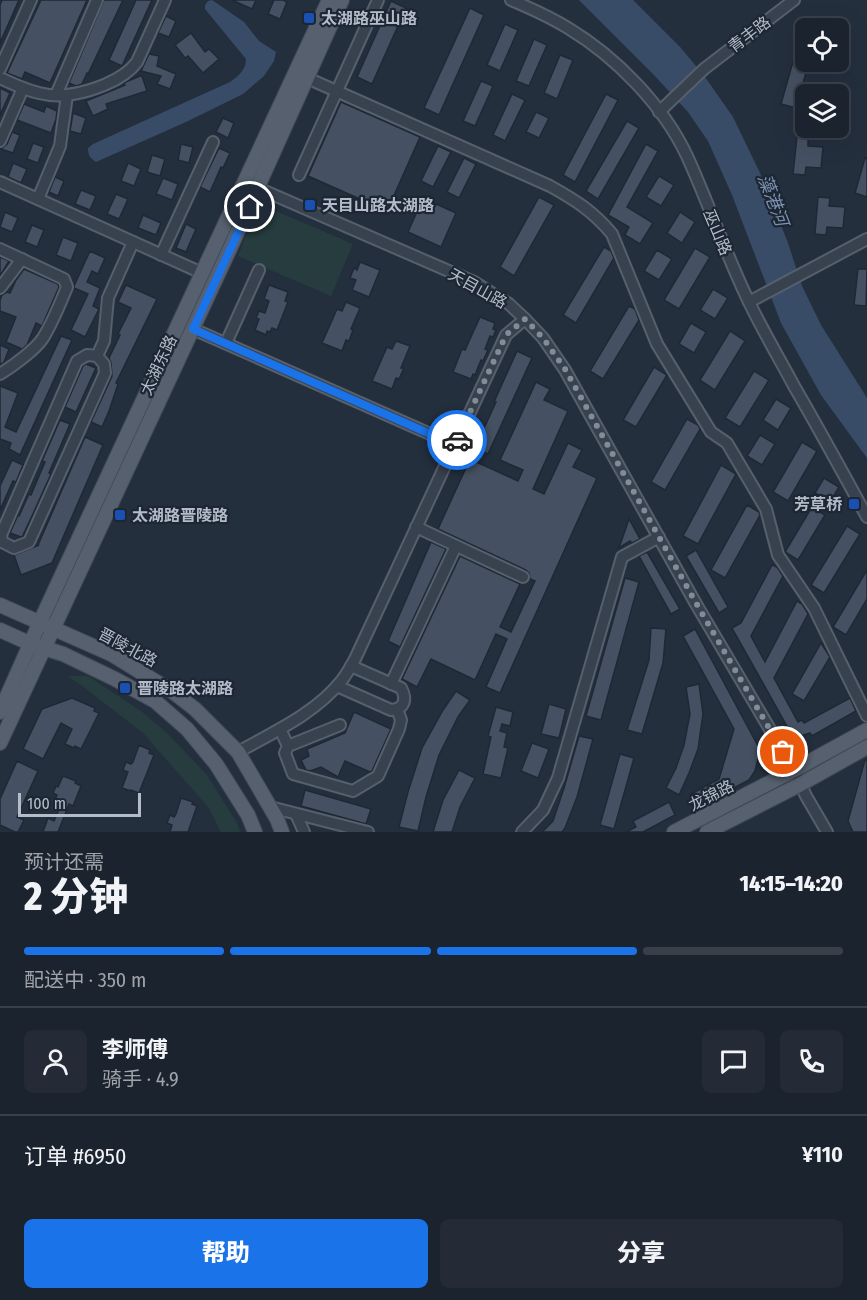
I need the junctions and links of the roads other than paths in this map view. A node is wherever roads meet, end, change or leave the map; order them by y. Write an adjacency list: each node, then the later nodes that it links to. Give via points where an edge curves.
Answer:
1 (31, 0): 9 (street)
2 (97, 0): 14 (street)
3 (165, 0): 15 (street, via 130,71 103,86)
4 (329, 0): 21 (main road, 太湖东路)
5 (342, 0): 11 (main road, 太湖东路)
6 (378, 0): 13 (street)
7 (511, 0): 16 (street, 巫山路, via 568,28 603,53)
8 (794, 0): 16 (street, 青丰路, via 704,69)
9 (0, 69)
10 (0, 78): 12 (street)
11 (307, 78): 13 (street); 22 (main road, 太湖东路)
12 (22, 88): 14 (street); 17 (street)
13 (337, 91): 19 (street); 54 (street, via 550,186 600,219 612,234 657,344 711,432 727,443 766,509 778,555 814,608)
14 (56, 95): 15 (street)
15 (68, 95): 23 (street, via 60,146)
16 (659, 112): 32 (street, 巫山路, via 686,155 737,278)
17 (0, 141)
18 (213, 142): 27 (street)
19 (299, 175)
20 (0, 182): 23 (street)
21 (244, 182): 22 (street, 天目山路); 30 (main road, 太湖东路)
22 (258, 189): 33 (street, 天目山路, via 474,282); 34 (main road, 太湖东路)
23 (38, 199): 25 (street)
24 (867, 239): 32 (street)
25 (133, 242): 27 (street); 36 (street, via 108,298 104,341)
26 (0, 249): 28 (street)
27 (161, 255): 30 (street)
28 (22, 259): 31 (street); 37 (street, via 64,279 68,287 42,340)
29 (259, 270): 35 (street)
30 (201, 273): 45 (main road, 太湖东路)
31 (0, 288)
32 (754, 299): 39 (street, 巫山路)
33 (525, 319): 38 (street, via 506,335); 41 (street, 天目山路, via 565,369)
34 (193, 329): 35 (street); 46 (main road, 太湖东路)
35 (226, 343): 38 (street)
36 (97, 356): 36 (street, via 87,355 77,361 1,535 2,542 14,548 29,542 105,373)
37 (0, 374)
38 (455, 445): 40 (street)
39 (867, 517)
40 (416, 527): 42 (street); 49 (street)
41 (659, 537): 62 (street, 天目山路); 70 (street, via 622,557 558,778 543,810)
42 (456, 546): 43 (street); 50 (street)
43 (523, 577)
44 (0, 605): 45 (main road, 晋陵北路)
45 (40, 622): 46 (main road, 晋陵北路); 48 (main road, 太湖东路)
46 (53, 629): 48 (main road, 太湖东路); 61 (main road, 晋陵北路, via 111,654 173,692)
47 (0, 630): 48 (main road)
48 (38, 645): 53 (main road, 太湖东路); 58 (main road, 太湖东路); 66 (main road, via 155,701 187,729 216,764)
49 (351, 666): 50 (street); 51 (street)
50 (391, 684): 52 (street, via 405,694)
51 (337, 686): 52 (street, via 391,710); 56 (street)
52 (397, 709): 59 (street, via 399,729 378,776 353,791 293,774 285,753)
53 (0, 712)
54 (867, 716)
55 (340, 725): 59 (street)
56 (280, 729): 59 (street); 61 (street)
57 (867, 730): 62 (main road, 龙锦路)
58 (0, 743)
59 (288, 746)
60 (867, 747): 63 (main road, 龙锦路)
61 (238, 752): 64 (main road, 晋陵北路)
62 (794, 770): 63 (street, 天目山路); 71 (main road, 龙锦路)
63 (801, 784): 72 (main road, 龙锦路); 73 (street, 天目山路)
64 (270, 807): 65 (street); 67 (main road, 晋陵北路)
65 (296, 814): 68 (street); 69 (street)
66 (255, 832)
67 (282, 832)
68 (304, 832)
69 (368, 832)
70 (522, 832)
71 (674, 832)
72 (707, 832)
73 (827, 832)

